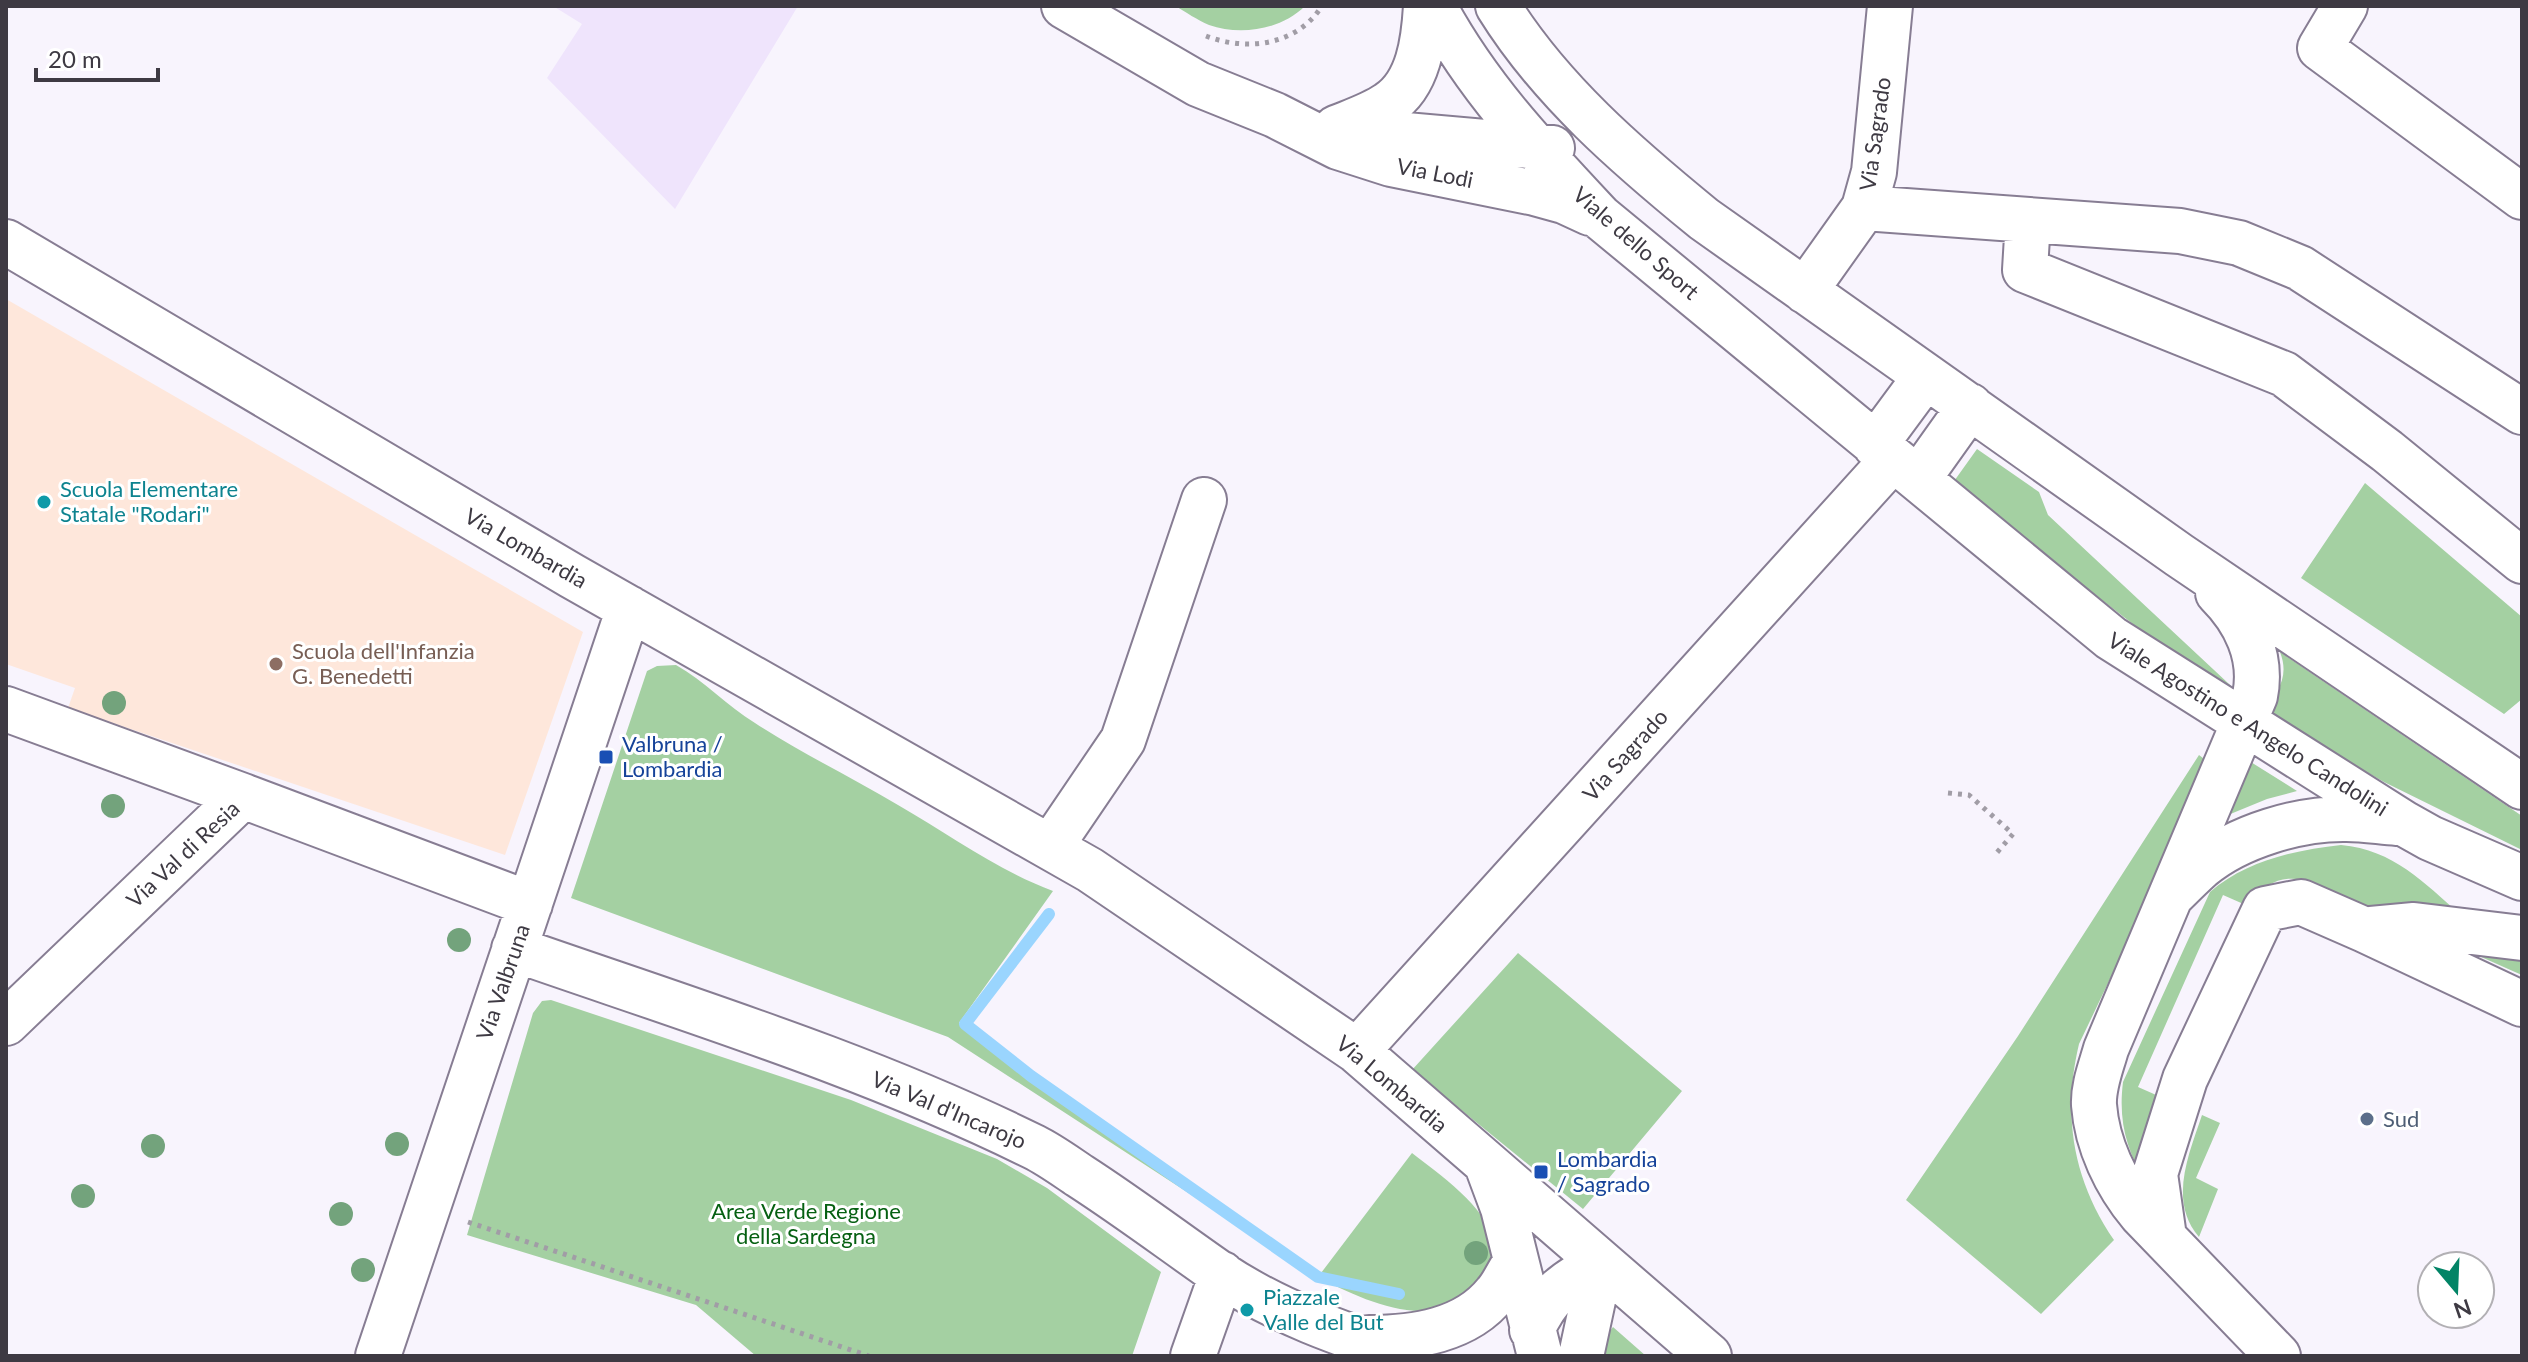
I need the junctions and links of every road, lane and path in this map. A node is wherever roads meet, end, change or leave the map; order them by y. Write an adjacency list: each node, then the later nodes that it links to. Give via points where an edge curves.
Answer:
1 (1064, 6): 9 (street, Via Lodi, via 1198,84)
2 (1322, 6): 8 (path, via 1292,35 1268,43 1219,41)
3 (1426, 6): 10 (street, via 1418,60 1406,85 1392,102)
4 (1434, 6): 11 (street, Viale dello Sport, via 1481,84)
5 (1498, 6): 12 (street, via 1559,88)
6 (1890, 6): 14 (street, Via Sagrado, via 1874,172)
7 (2345, 6): 13 (street, via 2320,48)
8 (1193, 31)
9 (1275, 115): 10 (street, Via Lodi); 15 (street, Via Lodi, via 1338,147 1391,164 1535,193)
10 (1336, 128): 11 (street, Via Lodi)
11 (1534, 146): 12 (street, Via Lodi, via 1577,149); 15 (street, Viale dello Sport)
12 (1640, 166): 18 (street)
13 (2522, 197)
14 (1864, 208): 16 (street); 18 (street, Via Sagrado)
15 (1600, 217): 21 (street, Viale dello Sport)
16 (2028, 220): 20 (street, via 2180,231 2239,243 2300,268); 24 (street, via 2025,270 2284,374)
17 (6, 242): 25 (street, Via Lombardia)
18 (1805, 291): 19 (street)
19 (1948, 391): 21 (street); 23 (street)
20 (2522, 412)
21 (1896, 461): 27 (street, Viale Agostino e Angelo Candolini, via 2111,638); 42 (street, Via Sagrado)
22 (1204, 500): 32 (street, via 1123,740)
23 (2179, 555): 27 (street, via 2229,604 2251,643 2258,682); 28 (street)
24 (2522, 561)
25 (629, 608): 32 (street, Via Lombardia); 36 (street, Via Valbruna)
26 (6, 709): 30 (street)
27 (2243, 724): 31 (street, Viale Agostino e Angelo Candolini); 35 (street)
28 (2522, 787)
29 (1948, 793): 33 (path, via 1969,795 2013,834)
30 (243, 796): 36 (street, Via Val di Resia); 41 (street, Via Val di Resia)
31 (2418, 831): 34 (street, Viale Agostino e Angelo Candolini); 35 (street, via 2345,818 2304,823 2232,848 2203,865); 38 (street)
32 (1051, 846): 42 (street, Via Lombardia)
33 (1994, 856)
34 (2522, 878)
35 (2170, 897): 45 (street, via 2106,1049 2094,1103 2099,1133 2124,1193)
36 (530, 904): 39 (street, Via Valbruna)
37 (2365, 930): 38 (street, via 2414,925); 40 (street); 45 (street, via 2301,902 2265,909 2185,1079 2159,1160 2155,1174)
38 (2522, 936)
39 (514, 949): 44 (street, Via Valbruna); 48 (street, Via Val d'Incarojo, via 826,1058 955,1110 1038,1149)
40 (2522, 1004)
41 (6, 1023)
42 (1357, 1051): 43 (street, Via Lombardia)
43 (1486, 1163): 46 (street); 47 (street, Via Lombardia)
44 (426, 1208): 52 (street, Via Valbruna); 53 (path)
45 (2164, 1237): 58 (street)
46 (1516, 1261): 49 (street, Via Val d'Incarojo, via 1496,1293); 51 (street)
47 (1601, 1263): 51 (street, via 1568,1281 1545,1303); 56 (street); 57 (street, Via Lombardia)
48 (1222, 1274): 50 (street, Via Val d'Incarojo, via 1306,1321); 54 (street)
49 (1451, 1325): 50 (street, Via Val d'Incarojo, via 1399,1338); 51 (street, Via Val d'Incarojo, via 1487,1317 1512,1321)
50 (1351, 1338): 55 (street, Via Val d'Incarojo)
51 (1542, 1347)
52 (378, 1356)
53 (869, 1356)
54 (1193, 1356)
55 (1407, 1356)
56 (1581, 1356)
57 (1709, 1356)
58 (2278, 1356)

